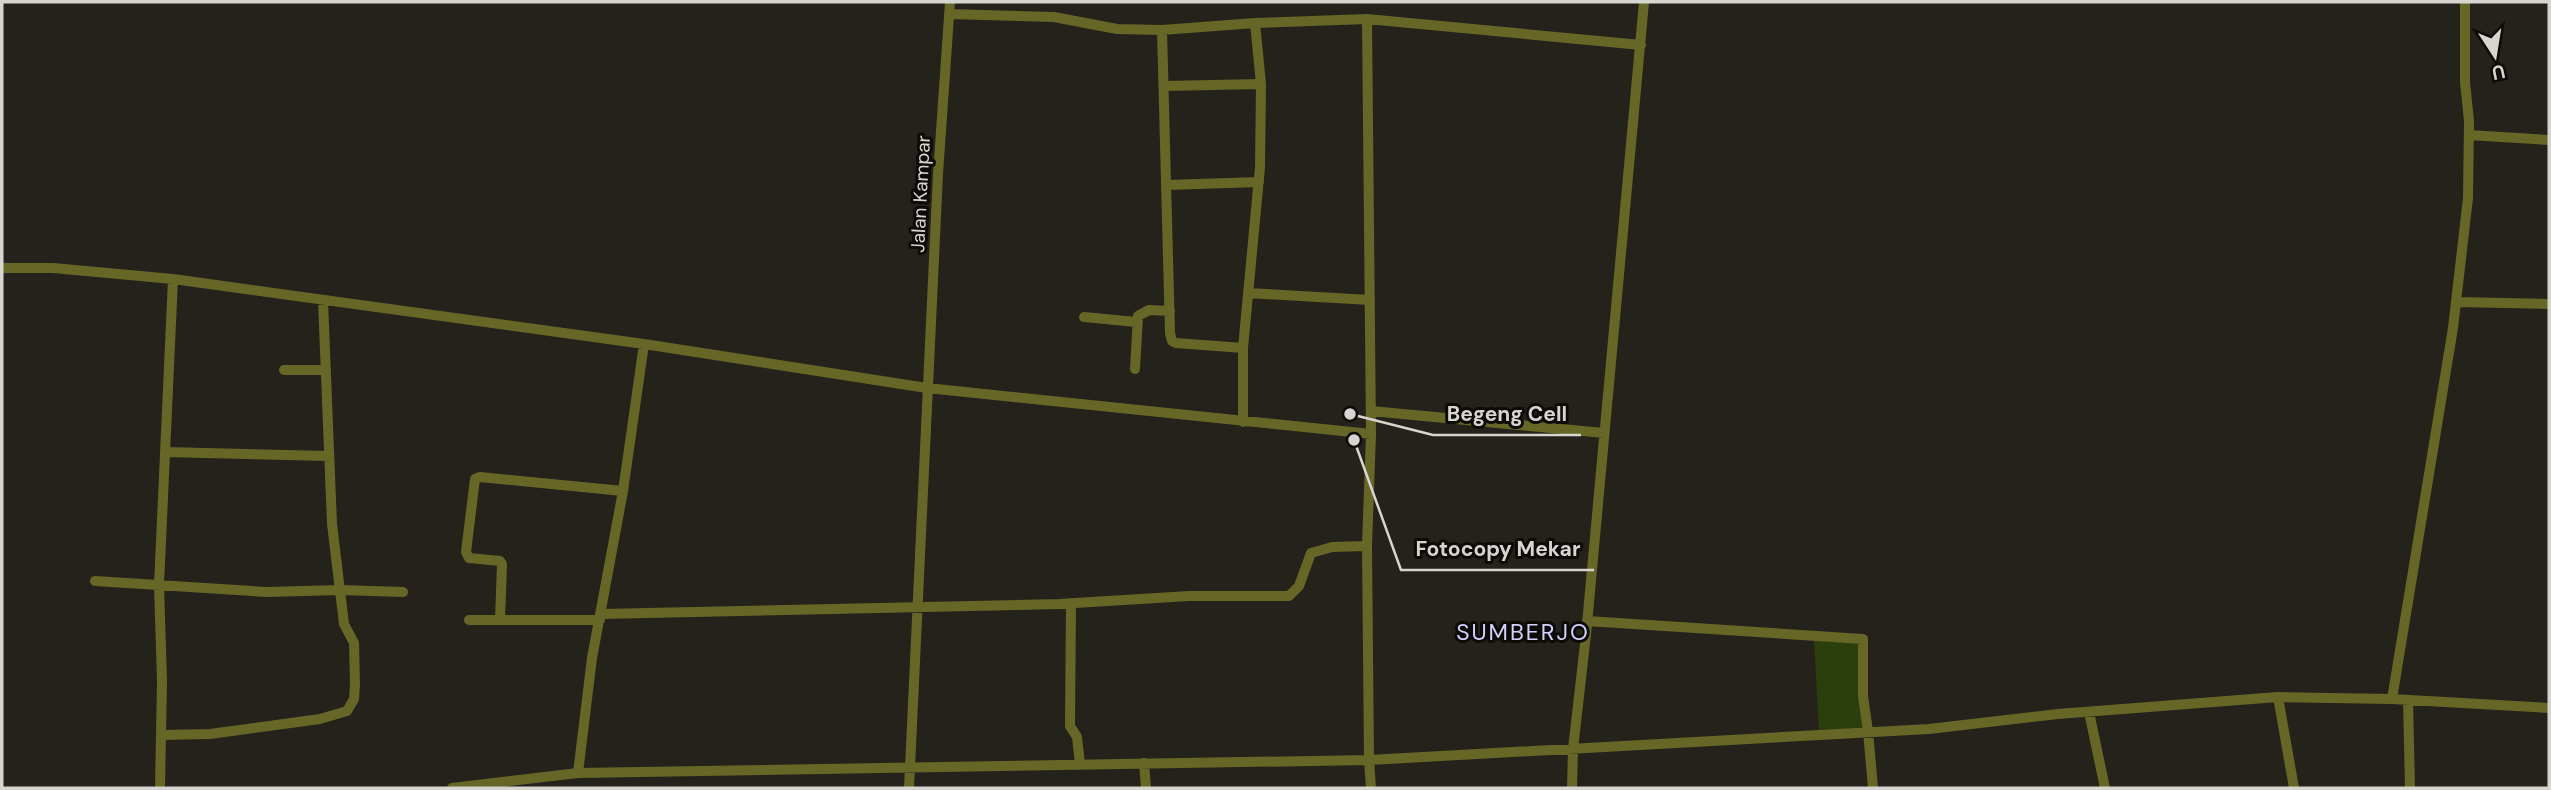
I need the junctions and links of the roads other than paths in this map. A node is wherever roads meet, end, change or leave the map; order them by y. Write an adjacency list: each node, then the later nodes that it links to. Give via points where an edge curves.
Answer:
1 (950, 2): 4 (street, Jalan Kampar)
2 (1644, 2): 8 (street)
3 (2465, 2): 11 (street)
4 (949, 14): 7 (street, via 1054,18 1117,29); 30 (street, Jalan Kampar)
5 (1367, 19): 6 (street); 8 (street); 18 (street)
6 (1255, 23): 7 (street); 9 (street)
7 (1162, 30): 10 (street)
8 (1641, 45): 33 (street)
9 (1261, 84): 10 (street); 13 (street)
10 (1164, 86): 14 (street)
11 (2469, 135): 12 (street); 20 (street, via 2468,198)
12 (2549, 140)
13 (1259, 182): 14 (street); 17 (street)
14 (1167, 184): 22 (street)
15 (2, 268): 16 (street)
16 (173, 279): 19 (street); 35 (street)
17 (1248, 293): 18 (street); 26 (street)
18 (1370, 300): 31 (street)
19 (323, 301): 25 (street); 29 (street)
20 (2456, 302): 21 (street); 50 (street)
21 (2549, 304)
22 (1170, 311): 24 (street, via 1149,310); 26 (street, via 1172,341)
23 (1084, 317): 24 (street)
24 (1136, 322): 27 (street)
25 (644, 344): 30 (street); 37 (street)
26 (1243, 348): 32 (street)
27 (1135, 369)
28 (284, 370): 29 (street)
29 (326, 370): 36 (street)
30 (927, 388): 32 (street); 44 (street, Jalan Kampar)
31 (1371, 411): 33 (street); 34 (street)
32 (1243, 422): 34 (street)
33 (1604, 433): 48 (street)
34 (1371, 435): 38 (street)
35 (165, 452): 36 (street); 40 (street)
36 (329, 456): 41 (street)
37 (623, 491): 45 (street); 47 (street, via 475,479 466,552 469,558 502,564)
38 (1367, 546): 43 (street, via 1311,553 1299,586 1289,596); 57 (street)
39 (95, 580): 40 (street)
40 (159, 585): 41 (street, via 266,592); 55 (street)
41 (341, 590): 42 (street); 55 (street, via 344,624 354,643 354,699 347,711 210,734)
42 (403, 592)
43 (1071, 603): 44 (street); 59 (street, via 1070,720)
44 (916, 608): 45 (street); 60 (street, Jalan Kampar)
45 (604, 616): 47 (street); 61 (street, via 592,658)
46 (469, 620): 47 (street)
47 (500, 620)
48 (1587, 621): 54 (street, via 1863,639); 56 (street)
49 (2278, 697): 50 (street); 53 (street); 70 (street)
50 (2392, 699): 51 (street)
51 (2408, 700): 52 (street); 71 (street)
52 (2549, 708)
53 (2090, 712): 54 (street); 69 (street)
54 (1868, 731): 56 (street); 68 (street)
55 (161, 735): 62 (street)
56 (1573, 749): 57 (street); 67 (street)
57 (1369, 760): 58 (street); 66 (street)
58 (1144, 763): 59 (street); 65 (street)
59 (1080, 764): 60 (street)
60 (910, 766): 61 (street); 64 (street, Jalan Kampar)
61 (578, 774): 63 (street)
62 (160, 788)
63 (452, 788)
64 (909, 788)
65 (1146, 788)
66 (1371, 788)
67 (1573, 788)
68 (1873, 788)
69 (2105, 788)
70 (2294, 788)
71 (2410, 788)

